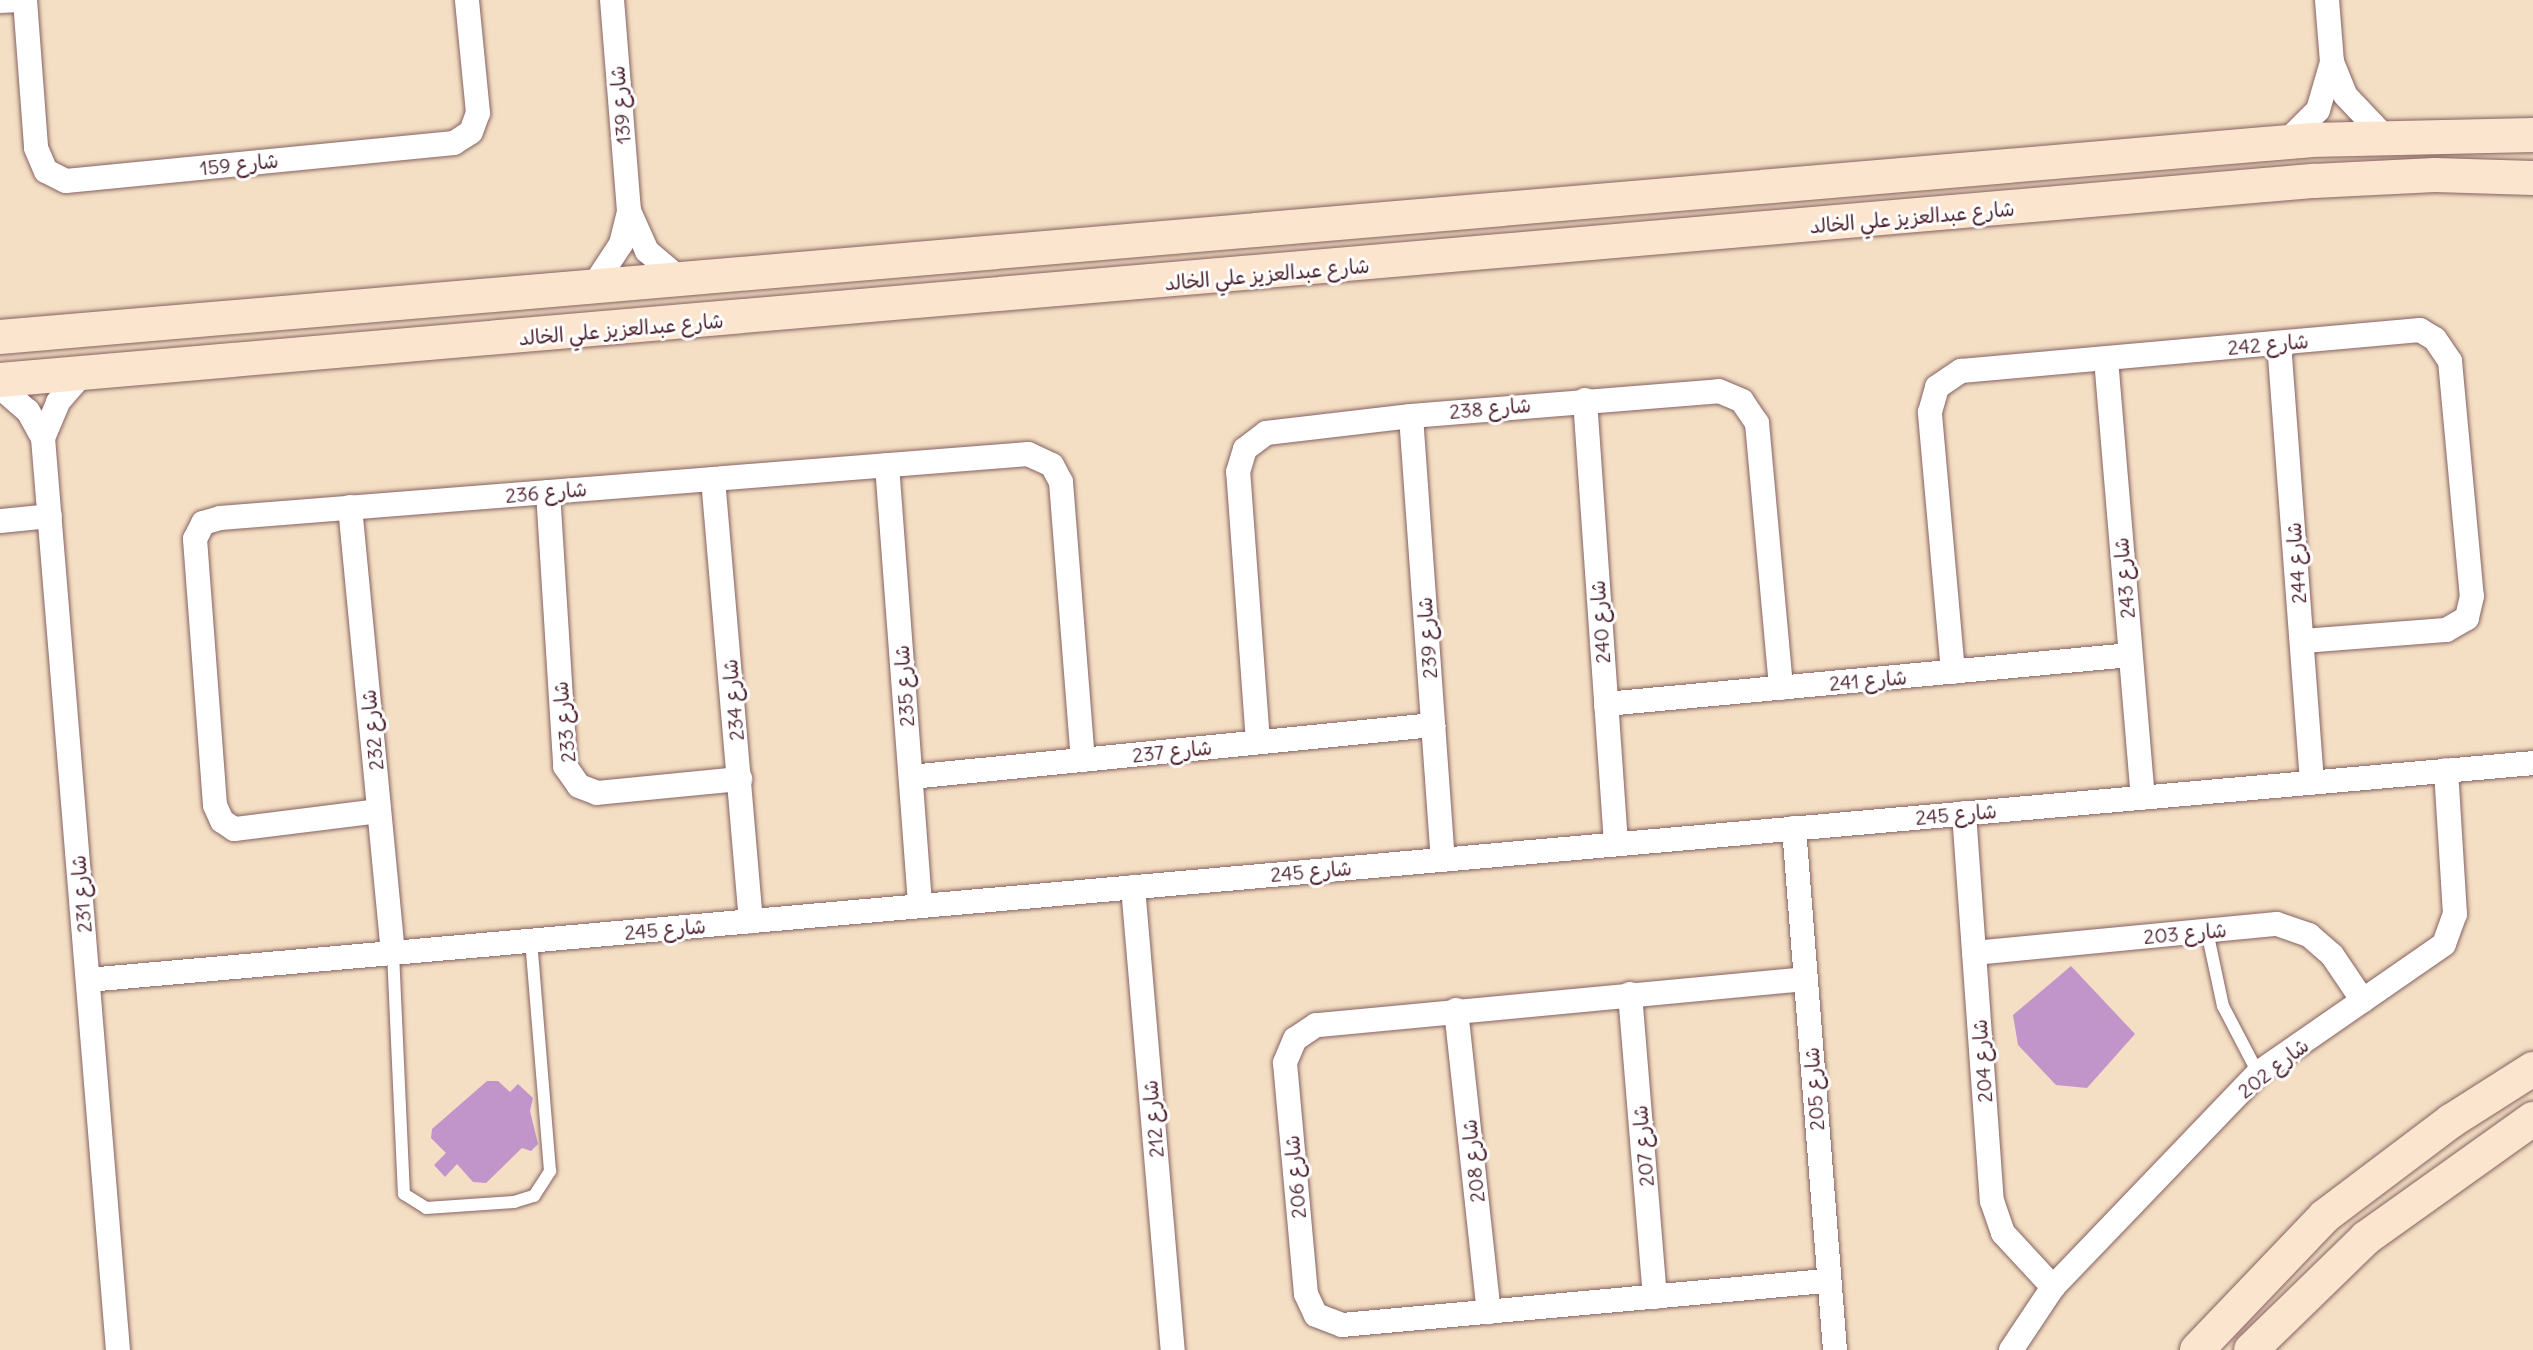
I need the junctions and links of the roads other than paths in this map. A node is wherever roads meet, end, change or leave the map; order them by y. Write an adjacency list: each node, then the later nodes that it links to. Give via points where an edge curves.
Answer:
1 (19, 0): 6 (street)
2 (25, 0): 3 (street, شارع 159, via 36,148 46,171 66,181 454,143 471,132 478,113)
3 (467, 0)
4 (612, 0): 13 (street, شارع 139)
5 (2327, 0): 7 (street)
6 (0, 1)
7 (2332, 62): 8 (street, via 2350,104); 10 (street, via 2318,110)
8 (2383, 135): 9 (street); 10 (street)
9 (2533, 135)
10 (2286, 142): 11 (street)
11 (1995, 167): 14 (street); 15 (street, via 1932,189 1803,202 1797,215)
12 (2533, 178): 15 (street, شارع عبدالعزيز علي الخالد, via 2327,180)
13 (629, 211): 16 (street, شارع 139, via 647,251); 17 (street, شارع 139, via 621,244)
14 (1280, 226): 16 (street); 18 (street, via 1280,245 1265,256 1143,266)
15 (1809, 227): 18 (street, شارع عبدالعزيز علي الخالد)
16 (681, 280): 17 (street)
17 (592, 288): 19 (street)
18 (1081, 290): 23 (street, شارع عبدالعزيز علي الخالد)
19 (357, 308): 20 (street); 23 (street, via 351,328)
20 (315, 311): 21 (street); 24 (street, via 325,331)
21 (0, 337)
22 (2279, 343): 25 (street, شارع 242); 38 (street, شارع 244); 38 (street, شارع 242, via 2420,330 2435,339 2450,361 2472,596 2467,618 2446,630)
23 (359, 351): 24 (street, شارع عبدالعزيز علي الخالد)
24 (320, 354): 26 (street, شارع عبدالعزيز علي الخالد)
25 (2106, 359): 39 (street, شارع 243); 40 (street, شارع 242, via 1961,371 1937,387 1930,412)
26 (82, 374): 27 (street, شارع عبدالعزيز علي الخالد); 31 (street, شارع 231, via 58,402)
27 (0, 380)
28 (0, 387): 31 (street, شارع 231, via 28,411)
29 (1585, 400): 30 (street, شارع 238); 41 (street, شارع 238, via 1719,391 1742,401 1757,423); 42 (street, شارع 240)
30 (1411, 416): 43 (street, شارع 239); 44 (street, شارع 238, via 1266,433 1245,449 1238,472)
31 (43, 438): 36 (street, شارع 231)
32 (887, 465): 33 (street, شارع 236); 45 (street, شارع 236, via 1028,454 1052,465 1061,482); 48 (street, شارع 235)
33 (713, 479): 34 (street, شارع 236); 49 (street, شارع 234)
34 (548, 492): 35 (street, شارع 236); 49 (street, شارع 233, via 565,766 579,786 597,793)
35 (350, 507): 52 (street, شارع 232); 52 (street, شارع 236, via 220,518 203,523 195,539 215,805 222,821 234,829)
36 (50, 516): 37 (street); 65 (street, شارع 231)
37 (0, 521)
38 (2302, 641): 50 (street, شارع 244)
39 (2130, 655): 40 (street, شارع 241); 51 (street, شارع 243)
40 (1953, 672): 41 (street, شارع 241)
41 (1781, 688): 42 (street, شارع 241)
42 (1606, 704): 55 (street, شارع 240)
43 (1433, 725): 44 (street, شارع 237); 56 (street, شارع 239)
44 (1258, 742): 45 (street, شارع 237)
45 (1083, 760): 48 (street, شارع 237)
46 (2533, 763): 47 (street, شارع 245)
47 (2446, 770): 50 (street, شارع 245); 67 (street, شارع 202, via 2455,914 2444,944)
48 (911, 777): 58 (street, شارع 235)
49 (740, 779): 59 (street, شارع 234)
50 (2312, 782): 51 (street, شارع 245)
51 (2143, 797): 53 (street, شارع 245)
52 (379, 811): 62 (street, شارع 232)
53 (1964, 813): 54 (street, شارع 245); 63 (street, شارع 204)
54 (1794, 828): 55 (street, شارع 245); 64 (street, شارع 205)
55 (1616, 844): 56 (street, شارع 245)
56 (1443, 860): 57 (street, شارع 245)
57 (1133, 887): 58 (street, شارع 245); 77 (street, شارع 212)
58 (920, 906): 59 (street, شارع 245)
59 (751, 921): 61 (street, شارع 245)
60 (2207, 931): 63 (street, شارع 203); 67 (street, شارع 203, via 2277,924 2309,935 2332,955); 70 (lane, via 2223,1006)
61 (531, 941): 62 (street, شارع 245); 62 (lane, via 550,1171 534,1196 514,1202 426,1208 404,1194)
62 (393, 953): 65 (street, شارع 245)
63 (1974, 953): 73 (street, شارع 204, via 1992,1201 2003,1233)
64 (1806, 979): 66 (street, شارع 206); 72 (street, شارع 205)
65 (88, 980): 76 (street, شارع 231)
66 (1630, 994): 68 (street, شارع 206); 74 (street, شارع 207)
67 (2363, 1001): 70 (street, شارع 202)
68 (1456, 1010): 75 (street, شارع 208); 75 (street, شارع 206, via 1316,1025 1295,1039 1285,1063 1306,1294 1316,1315 1342,1325)
69 (2533, 1069): 80 (street, via 2451,1121 2325,1216)
70 (2258, 1073): 73 (street, شارع 202)
71 (2533, 1119): 81 (street, via 2366,1238)
72 (1829, 1281): 74 (street, شارع 206); 78 (street, شارع 205)
73 (2053, 1287): 79 (street, شارع 202)
74 (1655, 1297): 75 (street, شارع 206)
75 (1489, 1312)
76 (118, 1350)
77 (1173, 1350)
78 (1835, 1350)
79 (2011, 1350)
80 (2197, 1350)
81 (2251, 1350)

